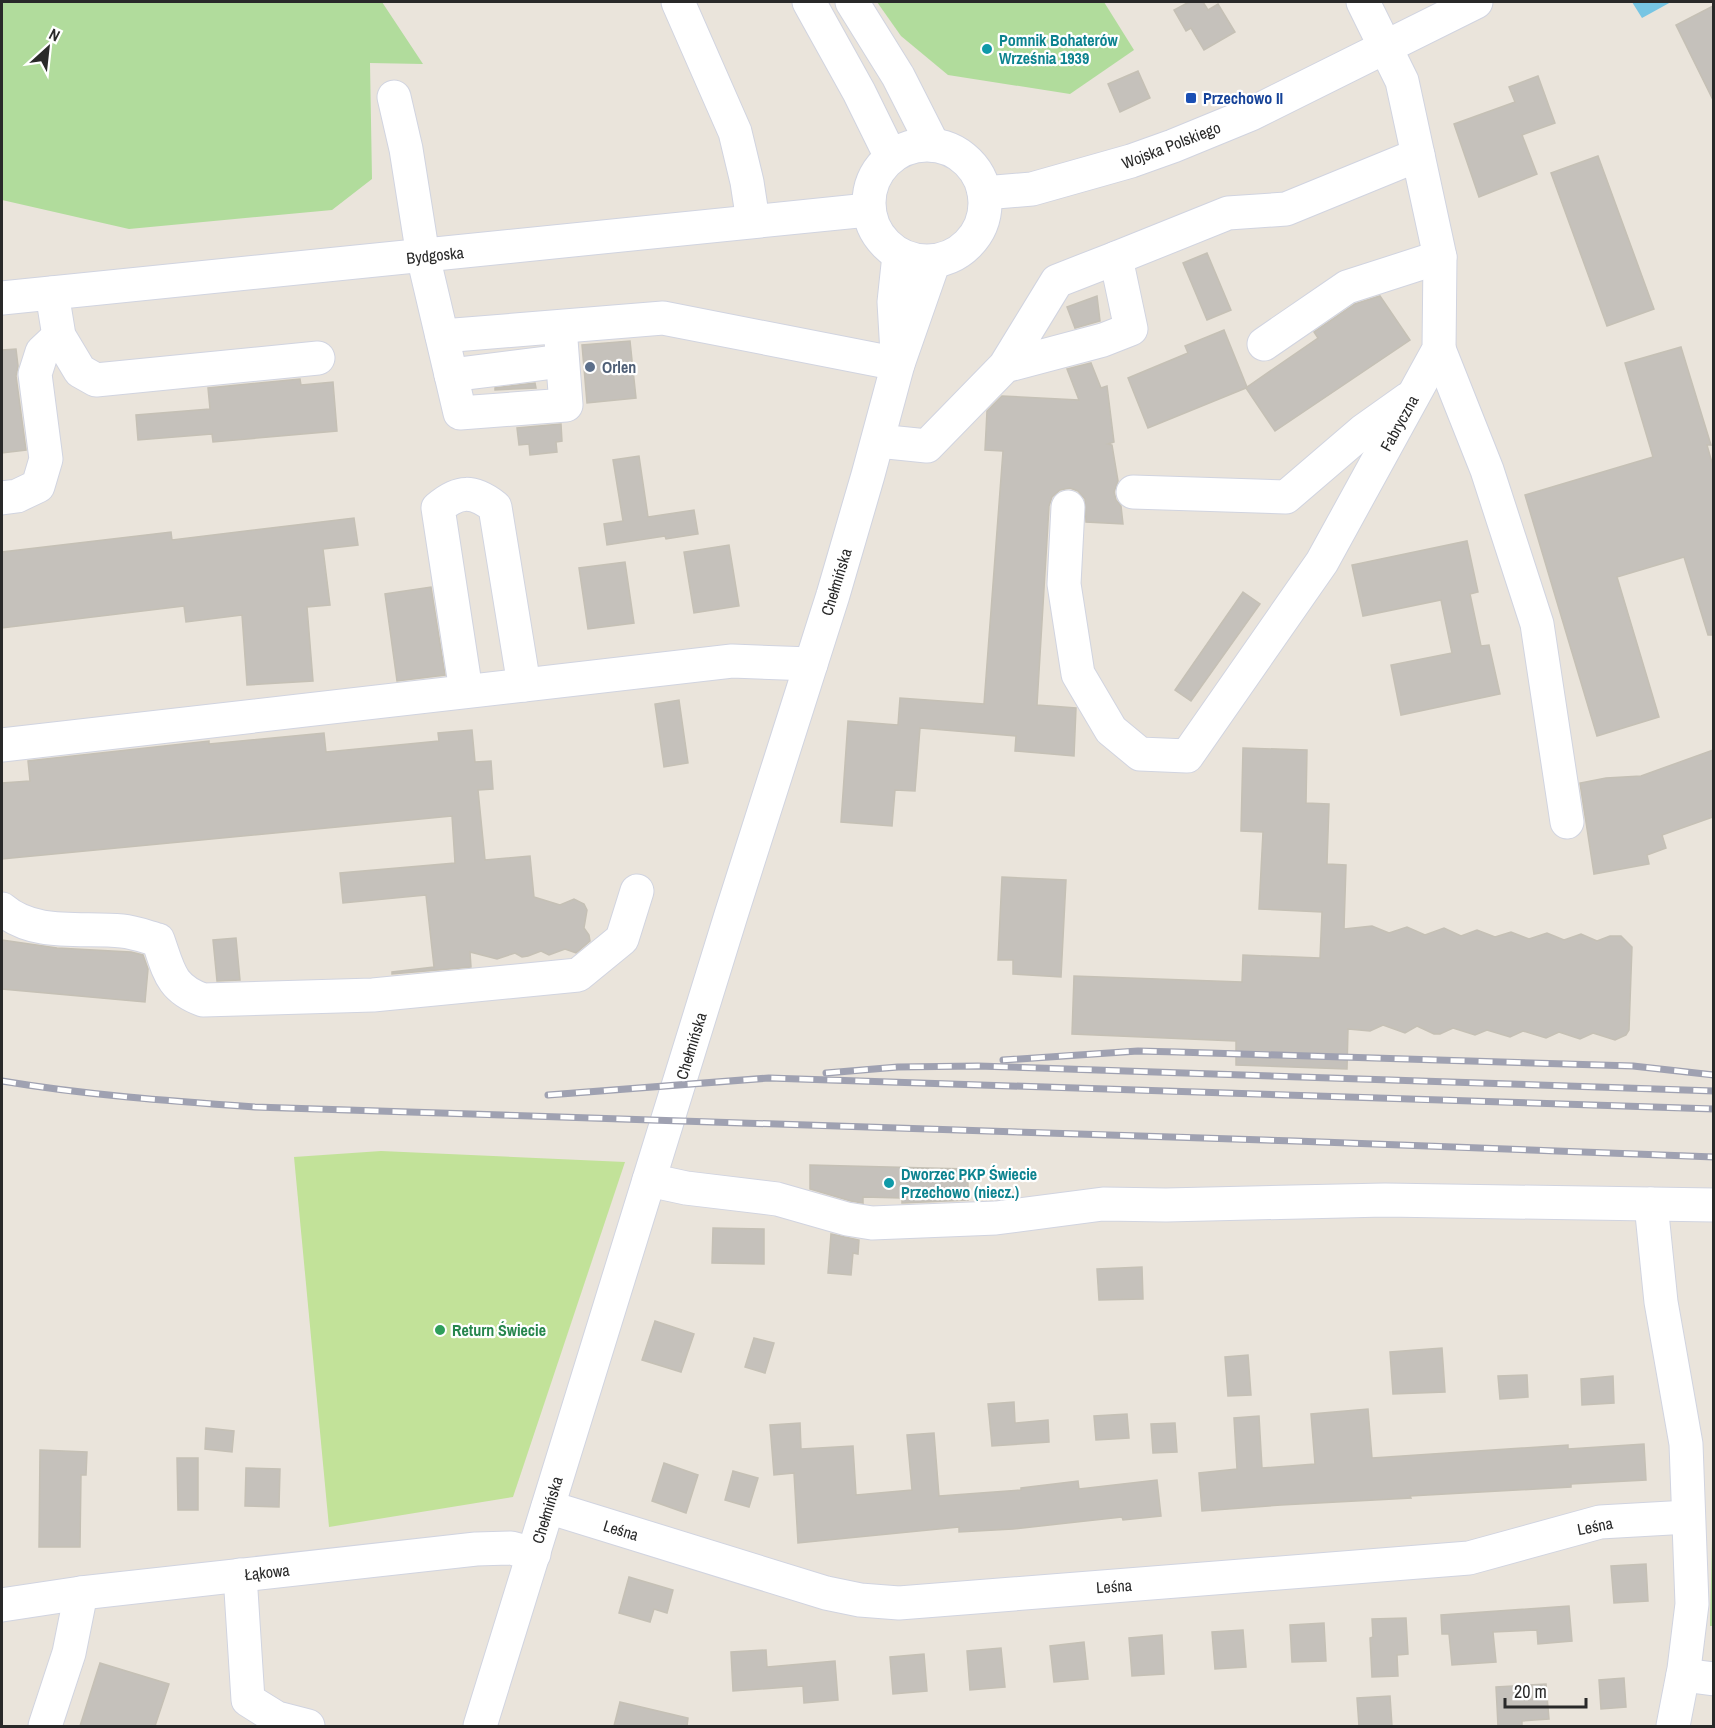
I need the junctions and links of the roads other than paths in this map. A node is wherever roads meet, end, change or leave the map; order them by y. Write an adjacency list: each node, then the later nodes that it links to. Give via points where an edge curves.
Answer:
1 (678, 2): 13 (street, via 735,132)
2 (809, 2): 10 (street)
3 (852, 2): 8 (street, via 898,76)
4 (1363, 2): 6 (street, Fabryczna)
5 (1476, 2): 6 (street, Wojska Polskiego)
6 (1384, 46): 9 (street, Fabryczna, via 1402,81); 11 (street, Wojska Polskiego, via 1251,114 1173,146 1032,189)
7 (394, 97): 15 (street)
8 (933, 145): 10 (street, via 911,147); 11 (street, via 967,160)
9 (1418, 155): 16 (street, Fabryczna); 17 (street, via 1286,209 1228,213)
10 (891, 157): 12 (street, via 877,172)
11 (984, 193): 18 (street, via 985,212 968,245 952,256)
12 (868, 210): 13 (street, Bydgoska); 14 (street, via 873,228)
13 (753, 220): 15 (street, Bydgoska)
14 (899, 255): 18 (street, via 916,261); 28 (street, Chełmińska, via 894,302)
15 (423, 256): 19 (street, Bydgoska); 23 (street)
16 (1440, 257): 24 (street, via 1347,287); 25 (street, Fabryczna)
17 (1116, 258): 29 (street, via 1057,281); 29 (street, via 1131,329)
18 (934, 261): 28 (street, Chełmińska)
19 (52, 293): 20 (street, Bydgoska); 22 (street)
20 (2, 298)
21 (560, 327): 23 (street); 27 (street); 28 (street, via 663,318)
22 (59, 336): 26 (street, via 80,371 96,380); 34 (street, via 42,352 35,374 46,459 38,486)
23 (442, 336): 30 (street)
24 (1264, 344)
25 (1439, 349): 31 (street, Fabryczna); 40 (street, via 1487,470 1537,624)
26 (318, 358)
27 (562, 361): 30 (street); 30 (street, via 566,405 460,413)
28 (898, 364): 32 (street, Chełmińska)
29 (1005, 366): 32 (street, via 927,447)
30 (451, 375)
31 (1414, 395): 33 (street, via 1363,430 1286,497); 35 (street, Fabryczna, via 1322,562 1187,756 1140,754 1111,730 1078,674 1064,584)
32 (878, 441): 36 (street, Chełmińska)
33 (1133, 492)
34 (2, 498)
35 (1068, 507)
36 (811, 664): 37 (street, via 732,661); 43 (street, Chełmińska)
37 (524, 685): 38 (street); 38 (street, via 495,507 469,494 450,498 438,508)
38 (466, 691): 39 (street)
39 (2, 746)
40 (1567, 822)
41 (637, 891): 42 (street, via 622,939 578,975 373,995 203,1000 172,980 158,940 123,931 24,924)
42 (2, 909)
43 (649, 1180): 44 (street, via 777,1199 872,1223 996,1218 1103,1204 1396,1200); 46 (street, Chełmińska)
44 (1651, 1204): 45 (street); 47 (street, via 1661,1302 1686,1444)
45 (1713, 1205)
46 (548, 1507): 47 (street, Leśna, via 826,1593 898,1603 1469,1558 1600,1522); 48 (street, Chełmińska)
47 (1688, 1517): 52 (street)
48 (534, 1554): 49 (street, Łąkowa, via 511,1548 476,1549); 55 (street, Chełmińska)
49 (240, 1575): 50 (street, Łąkowa); 54 (street, via 248,1700 277,1718)
50 (81, 1593): 51 (street, Łąkowa); 53 (street, via 69,1653)
51 (2, 1605)
52 (1699, 1661): 56 (street)
53 (45, 1726)
54 (308, 1726)
55 (480, 1726)
56 (1673, 1726)

